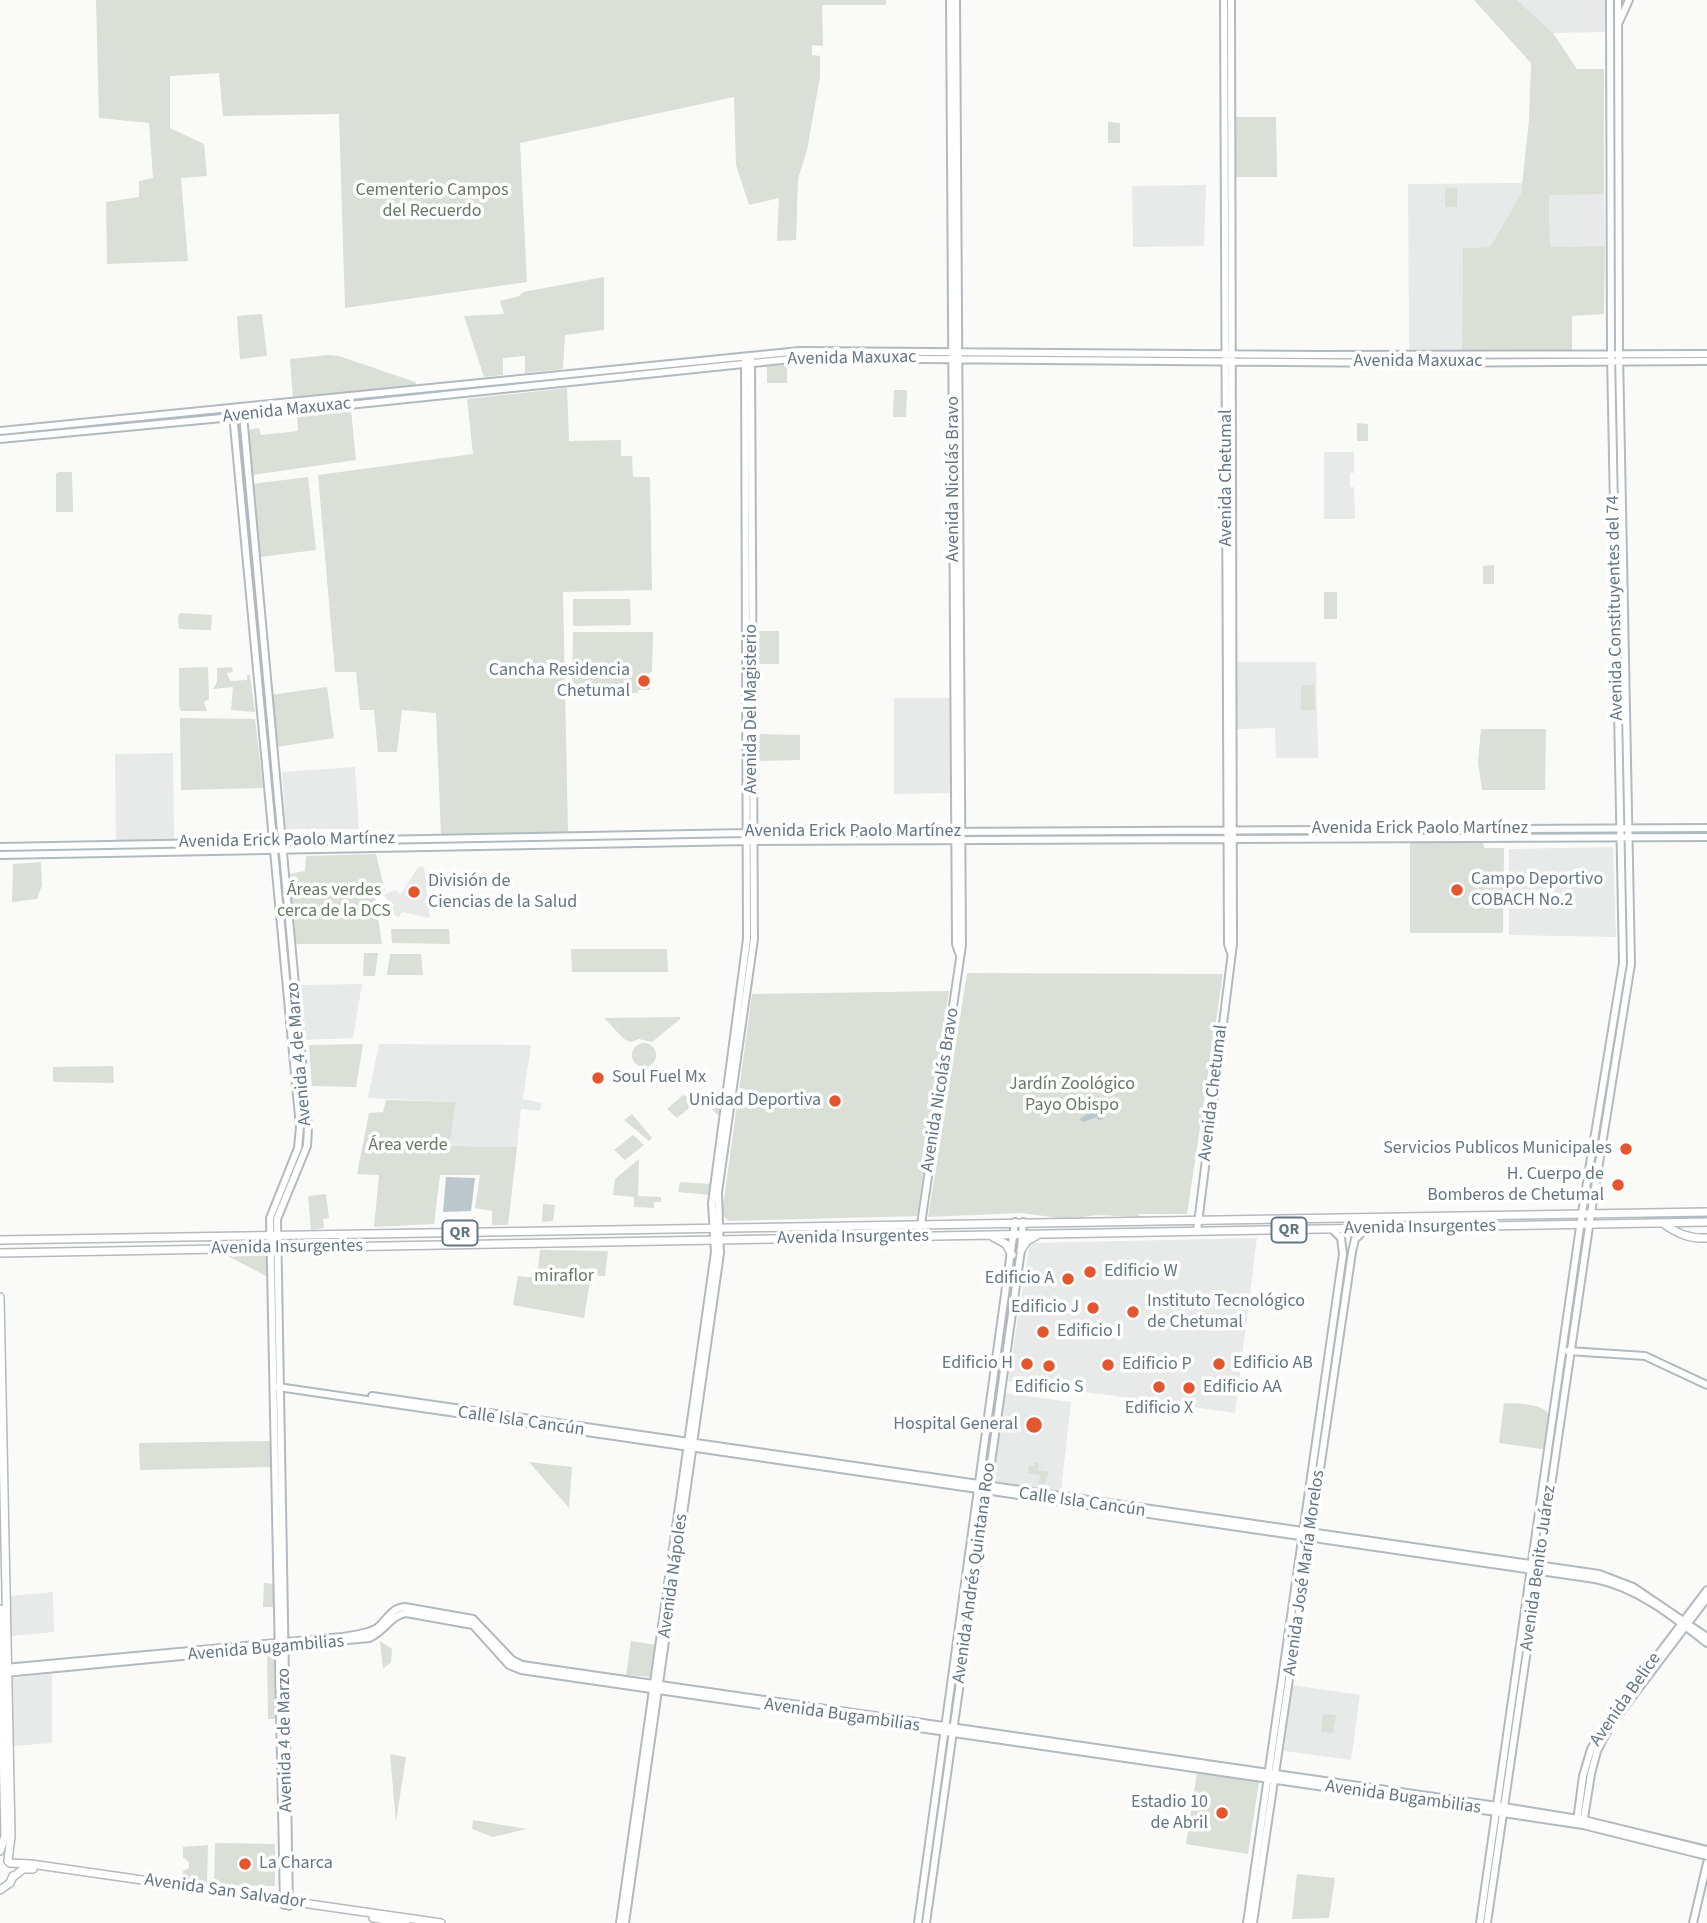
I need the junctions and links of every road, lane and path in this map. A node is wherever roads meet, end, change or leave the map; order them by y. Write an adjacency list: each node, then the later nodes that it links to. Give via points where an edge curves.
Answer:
1 (950, 0): 12 (main road, Avenida Nicolás Bravo)
2 (956, 0): 12 (main road, Avenida Nicolás Bravo)
3 (1224, 0): 10 (main road, Avenida Chetumal)
4 (1231, 0): 10 (main road, Avenida Chetumal)
5 (1610, 0): 9 (main road, Avenida Constituyentes del 74)
6 (1618, 0): 8 (main road, Avenida Constituyentes del 74)
7 (1629, 0): 8 (main road)
8 (1618, 24): 9 (main road, Avenida Constituyentes del 74)
9 (1615, 198): 14 (main road, Avenida Constituyentes del 74)
10 (1229, 353): 12 (main road, Avenida Maxuxac); 14 (main road, Avenida Maxuxac); 16 (main road, Avenida Chetumal)
11 (1707, 354): 14 (main road, Avenida Maxuxac)
12 (956, 355): 13 (main road, Avenida Maxuxac); 16 (main road, Avenida Maxuxac); 28 (main road, Avenida Nicolás Bravo)
13 (748, 359): 17 (main road, Avenida Maxuxac); 19 (main road, Avenida Maxuxac); 27 (main road, Avenida Del Magisterio)
14 (1615, 359): 15 (main road, Avenida Maxuxac); 16 (main road, Avenida Maxuxac); 24 (main road, Avenida Constituyentes del 74)
15 (1707, 361)
16 (1229, 362): 25 (main road, Avenida Chetumal)
17 (242, 408): 18 (main road, Avenida Maxuxac); 19 (main road, Avenida 4 de Marzo)
18 (233, 409): 20 (main road, Avenida 4 de Marzo); 21 (main road, Avenida Maxuxac)
19 (243, 416): 20 (main road, Avenida Maxuxac); 37 (main road, Avenida 4 de Marzo)
20 (234, 417): 21 (main road, Avenida Maxuxac); 36 (main road, Avenida 4 de Marzo)
21 (1, 435)
22 (1662, 828): 23 (main road, Avenida Erick Paolo Martínez); 24 (main road, Avenida Erick Paolo Martínez); 30 (main road)
23 (1705, 828): 31 (main road)
24 (1625, 829): 25 (main road, Avenida Erick Paolo Martínez); 29 (main road, Avenida Constituyentes del 74)
25 (1231, 830): 26 (main road, Avenida Erick Paolo Martínez); 33 (main road, Avenida Chetumal)
26 (1078, 831): 28 (main road, Avenida Erick Paolo Martínez); 32 (main road)
27 (749, 832): 28 (main road, Avenida Erick Paolo Martínez); 35 (main road, Avenida Del Magisterio); 37 (main road, Avenida Erick Paolo Martínez)
28 (959, 832): 34 (main road, Avenida Nicolás Bravo)
29 (1625, 837): 30 (main road, Avenida Erick Paolo Martínez); 33 (main road, Avenida Erick Paolo Martínez); 42 (main road, Avenida Constituyentes del 74, via 1631,964)
30 (1661, 837): 31 (main road, Avenida Erick Paolo Martínez)
31 (1705, 837)
32 (1078, 839): 33 (main road, Avenida Erick Paolo Martínez); 34 (main road, Avenida Erick Paolo Martínez)
33 (1231, 839): 46 (main road, Avenida Chetumal, via 1231,955)
34 (959, 840): 35 (main road, Avenida Erick Paolo Martínez); 52 (main road, Avenida Nicolás Bravo, via 956,944 960,957)
35 (749, 841): 39 (main road, Avenida Erick Paolo Martínez); 56 (main road, Avenida Del Magisterio, via 754,945 718,1192)
36 (273, 842): 37 (main road, Avenida Erick Paolo Martínez); 38 (main road, Avenida Erick Paolo Martínez); 39 (main road, Avenida 4 de Marzo)
37 (282, 842): 39 (main road, Avenida 4 de Marzo)
38 (0, 847)
39 (278, 850): 40 (main road, Avenida Erick Paolo Martínez); 65 (main road, Avenida 4 de Marzo, via 307,1146)
40 (0, 855)
41 (1707, 1212): 43 (main road, Avenida Insurgentes / QR)
42 (1586, 1213): 43 (main road, Avenida Insurgentes / QR); 44 (main road, Avenida Insurgentes / QR); 54 (main road, Avenida Benito Juárez)
43 (1620, 1213): 53 (main road)
44 (1544, 1214): 45 (main road, Avenida Insurgentes / QR); 55 (main road)
45 (1300, 1218): 47 (main road, Avenida Insurgentes / QR); 59 (main road)
46 (1197, 1219): 47 (main road, Avenida Insurgentes / QR); 49 (main road, Avenida Insurgentes / QR); 61 (main road, Avenida Chetumal)
47 (1244, 1219): 62 (main road)
48 (1019, 1222): 49 (main road, Avenida Insurgentes / QR); 52 (main road, Avenida Insurgentes / QR); 64 (main road, Avenida Andrés Quintana Roo)
49 (1048, 1222): 63 (main road)
50 (1707, 1222): 51 (main road, Avenida Insurgentes / QR)
51 (1664, 1223): 53 (main road, Avenida Insurgentes / QR); 69 (main road, via 1687,1237)
52 (920, 1224): 56 (main road, Avenida Insurgentes / QR); 68 (main road, Avenida Nicolás Bravo)
53 (1619, 1224): 54 (main road, Avenida Insurgentes / QR)
54 (1585, 1225): 55 (main road, Avenida Insurgentes / QR); 79 (main road, Avenida Benito Juárez); 80 (main road, Avenida Benito Juárez)
55 (1544, 1226): 57 (main road, Avenida Insurgentes / QR)
56 (717, 1228): 60 (main road, Avenida Insurgentes / QR); 71 (main road, Avenida Nápoles)
57 (1367, 1228): 58 (main road, Avenida Insurgentes / QR); 86 (main road, Avenida José María Morelos, via 1355,1239 1352,1252)
58 (1332, 1229): 59 (main road, Avenida Insurgentes / QR); 86 (main road, Avenida José María Morelos, via 1341,1238 1343,1254)
59 (1300, 1230): 62 (main road, Avenida Insurgentes / QR)
60 (591, 1231): 65 (main road, Avenida Insurgentes / QR); 72 (main road)
61 (1197, 1231): 62 (main road, Avenida Insurgentes / QR); 63 (main road, Avenida Insurgentes / QR)
62 (1245, 1231)
63 (1045, 1234): 64 (main road, Avenida Insurgentes / QR); 75 (main road, via 1027,1241)
64 (1018, 1235): 66 (main road, Avenida Insurgentes / QR); 75 (main road, Avenida Andrés Quintana Roo); 77 (main road, Avenida Andrés Quintana Roo)
65 (273, 1236): 67 (main road, Avenida Insurgentes / QR); 73 (main road, Avenida 4 de Marzo)
66 (989, 1236): 68 (main road, Avenida Insurgentes / QR); 77 (main road, via 1006,1244)
67 (202, 1237): 70 (main road, Avenida Insurgentes / QR); 74 (main road)
68 (919, 1237): 71 (main road, Avenida Insurgentes / QR)
69 (1707, 1238)
70 (0, 1240)
71 (718, 1240): 72 (main road, Avenida Insurgentes / QR); 83 (main road, Avenida Nápoles)
72 (591, 1242): 73 (main road, Avenida Insurgentes / QR)
73 (274, 1247): 74 (main road, Avenida Insurgentes / QR); 81 (main road, Avenida 4 de Marzo)
74 (202, 1250): 76 (main road, Avenida Insurgentes / QR)
75 (1021, 1250): 85 (main road, Avenida Andrés Quintana Roo)
76 (0, 1253)
77 (1012, 1255): 84 (main road, Avenida Andrés Quintana Roo)
78 (0, 1297): 95 (main road)
79 (1562, 1351): 80 (main road); 87 (main road, Avenida Benito Juárez)
80 (1571, 1351): 82 (main road, via 1645,1356); 87 (main road, Avenida Benito Juárez)
81 (276, 1385): 83 (main road, Calle Isla Cancún); 94 (main road, Avenida 4 de Marzo)
82 (1707, 1385)
83 (691, 1444): 84 (main road, Calle Isla Cancún); 96 (main road, Avenida Nápoles)
84 (979, 1486): 85 (main road, Calle Isla Cancún); 97 (main road, Avenida Andrés Quintana Roo)
85 (988, 1487): 86 (main road, Calle Isla Cancún); 97 (main road, Avenida Andrés Quintana Roo)
86 (1307, 1534): 87 (main road, Calle Isla Cancún); 98 (main road, Avenida José María Morelos)
87 (1535, 1568): 91 (main road, Calle Isla Cancún, via 1599,1574 1624,1582); 99 (main road, Avenida Benito Juárez)
88 (1707, 1590): 91 (main road, Avenida Belice)
89 (1707, 1598): 91 (main road, Avenida Belice)
90 (0, 1609): 95 (main road)
91 (1685, 1623): 92 (main road, Calle Isla Cancún); 93 (main road, Calle Isla Cancún); 100 (main road, Avenida Belice, via 1591,1749 1583,1776)
92 (1707, 1637)
93 (1707, 1643)
94 (281, 1645): 95 (main road, Avenida Bugambilias); 96 (main road, Avenida Bugambilias, via 369,1632 405,1607 473,1619 519,1664); 109 (main road, Avenida 4 de Marzo)
95 (3, 1671): 101 (main road)
96 (656, 1686): 97 (main road, Avenida Bugambilias); 112 (main road, Avenida Nápoles); 113 (main road, Avenida Nápoles)
97 (949, 1729): 98 (main road, Avenida Bugambilias); 114 (main road, Avenida Andrés Quintana Roo); 115 (main road, Avenida Andrés Quintana Roo)
98 (1271, 1776): 99 (main road, Avenida Bugambilias); 116 (main road, Avenida José María Morelos); 117 (main road, Avenida José María Morelos)
99 (1500, 1809): 100 (main road, Avenida Bugambilias); 118 (main road, Avenida Benito Juárez); 119 (main road, Avenida Benito Juárez)
100 (1580, 1822): 102 (main road, Avenida Bugambilias); 104 (main road, Avenida Bugambilias)
101 (8, 1836): 103 (main road); 105 (main road)
102 (1707, 1850)
103 (0, 1851)
104 (1707, 1856)
105 (6, 1861): 107 (main road); 109 (main road, Avenida San Salvador)
106 (1707, 1863): 120 (main road)
107 (12, 1878): 108 (main road); 109 (main road, Avenida San Salvador, via 28,1868)
108 (0, 1890)
109 (286, 1903): 110 (main road, Avenida San Salvador); 111 (main road, Avenida San Salvador)
110 (406, 1923)
111 (441, 1923)
112 (620, 1923)
113 (625, 1923)
114 (918, 1923)
115 (926, 1923)
116 (1247, 1923)
117 (1253, 1923)
118 (1480, 1923)
119 (1487, 1923)
120 (1693, 1923)

